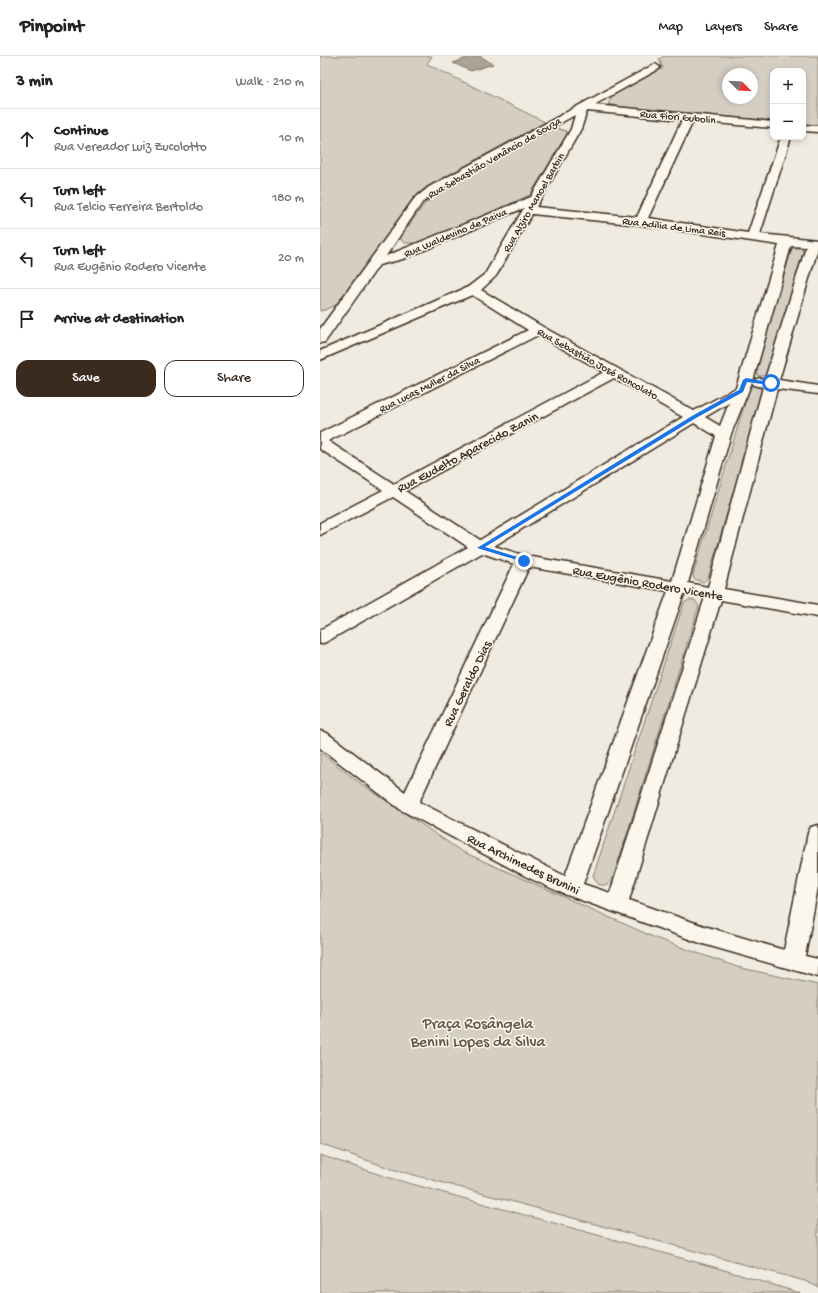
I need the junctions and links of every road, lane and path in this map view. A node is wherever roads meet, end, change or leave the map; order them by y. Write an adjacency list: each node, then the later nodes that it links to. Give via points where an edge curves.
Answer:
1 (655, 67): 2 (street, Rua Sebastião Venâncio de Souza)
2 (583, 107): 3 (street, Rua Fiori Gubolin); 8 (street, Rua Alziro Manoel Barbin, via 576,129); 13 (street, Rua Sebastião Venâncio de Souza, via 433,189 418,201)
3 (689, 117): 4 (street, Rua Fiori Gubolin); 9 (street)
4 (770, 125)
5 (806, 128): 6 (street)
6 (818, 129)
7 (785, 140): 10 (street)
8 (532, 204): 9 (street, Rua Adilia de Lima Reis); 13 (street, Rua Waldevino de Paiva, via 399,256); 14 (street, Rua Alziro Manoel Barbin, via 490,276)
9 (641, 221): 10 (street, Rua Adilia de Lima Reis)
10 (753, 236): 11 (street, Rua Adilia de Lima Reis)
11 (786, 242): 12 (street, Rua Adilia de Lima Reis); 21 (street)
12 (816, 244): 20 (street)
13 (375, 262): 15 (street, Rua Sebastião Venâncio de Souza)
14 (473, 290): 16 (street, Rua Sebastião José Roncolato); 18 (street, Rua Alziro Manoel Barbin)
15 (327, 320): 17 (street, Rua Sebastião Venâncio de Souza)
16 (538, 330): 19 (street, Rua Sebastião José Roncolato); 25 (street, Rua Lucas Muller da Silva)
17 (320, 338)
18 (320, 356)
19 (615, 372): 23 (street, Rua Sebastião José Roncolato); 26 (street, Rua Eudelto Aparecido Zanin)
20 (771, 383): 21 (street); 22 (street); 31 (street)
21 (743, 385): 23 (street); 24 (street)
22 (818, 390)
23 (694, 417): 24 (street, Rua Sebastião José Roncolato); 28 (street)
24 (724, 434): 30 (street)
25 (320, 441): 26 (street, Rua Eugênio Rodero Vicente)
26 (394, 491): 27 (street, Rua Eudelto Aparecido Zanin); 28 (street, Rua Eugênio Rodero Vicente)
27 (320, 530)
28 (480, 548): 29 (street, Rua Eugênio Rodero Vicente); 33 (street)
29 (524, 561): 30 (street, Rua Eugênio Rodero Vicente); 35 (street, Rua Geraldo Dias)
30 (678, 587): 31 (street, Rua Eugênio Rodero Vicente); 37 (street)
31 (715, 593): 32 (street, Rua Eugênio Rodero Vicente); 38 (street)
32 (818, 611)
33 (320, 638)
34 (320, 738): 35 (street, Rua Archimedes Brunini)
35 (408, 805): 37 (street, Rua Archimedes Brunini)
36 (818, 833): 39 (street)
37 (571, 888): 38 (street, Rua Archimedes Brunini)
38 (617, 903): 39 (street, Rua Archimedes Brunini, via 703,935)
39 (793, 962): 40 (street, Rua Archimedes Brunini)
40 (818, 968)

